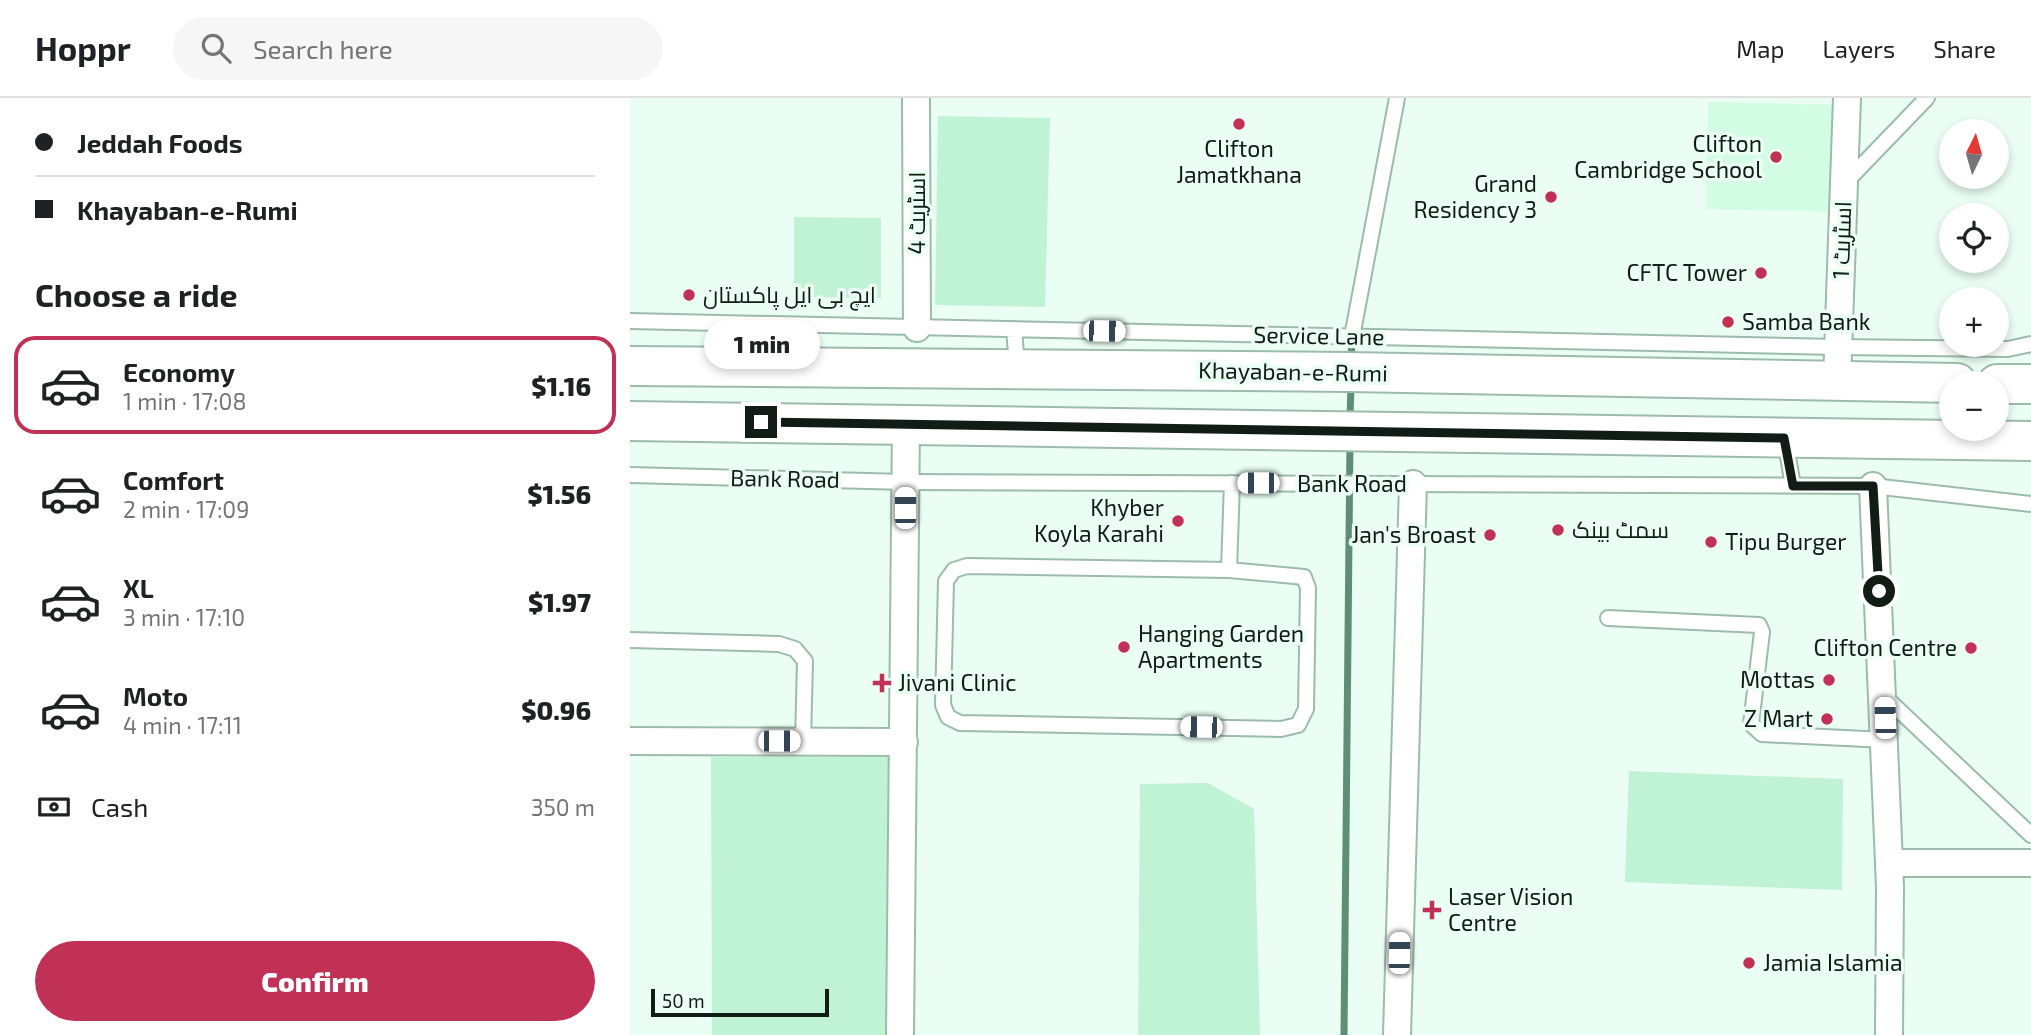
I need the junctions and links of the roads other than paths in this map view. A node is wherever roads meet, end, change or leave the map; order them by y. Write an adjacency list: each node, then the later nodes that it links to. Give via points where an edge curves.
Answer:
1 (916, 98): 7 (street, اسٹریٹ 4)
2 (1397, 98): 9 (lane)
3 (1847, 98): 5 (street, اسٹریٹ 1)
4 (1927, 98): 5 (lane)
5 (1844, 184): 11 (street, اسٹریٹ 1)
6 (630, 321): 7 (lane, Service Lane)
7 (917, 328): 8 (lane, Service Lane)
8 (1014, 329): 9 (lane, Service Lane); 14 (lane)
9 (1352, 337): 11 (lane, Service Lane)
10 (2031, 344): 15 (lane, Service Lane)
11 (1837, 364): 14 (main road, Khayaban-e-Rumi); 15 (lane, Service Lane); 16 (main road, Khayaban-e-Rumi)
12 (635, 366): 13 (main road, Khayaban-e-Rumi); 17 (main road)
13 (735, 369): 14 (main road, Khayaban-e-Rumi); 18 (main road)
14 (1017, 369)
15 (2015, 375)
16 (1939, 380)
17 (634, 421): 18 (main road)
18 (737, 421): 19 (main road)
19 (906, 423): 20 (main road); 27 (street)
20 (1784, 438): 21 (main road); 30 (lane)
21 (1939, 440)
22 (1957, 441): 25 (main road)
23 (2009, 441): 24 (main road)
24 (2031, 441)
25 (2031, 464)
26 (630, 475): 27 (lane, Bank Road)
27 (906, 482): 28 (lane, Bank Road); 40 (street)
28 (1232, 483): 29 (lane, Bank Road); 33 (lane)
29 (1413, 484): 30 (lane, Bank Road); 45 (street)
30 (1793, 486): 31 (lane, Bank Road)
31 (1873, 486): 32 (lane, Bank Road); 36 (street)
32 (2031, 504)
33 (1229, 570): 33 (lane, via 1304,577 1309,608 1306,709 1298,725 1281,729 960,723 948,716 943,705 946,581 954,570 967,566)
34 (1608, 618): 37 (lane, via 1759,625 1762,632 1751,724 1755,730)
35 (630, 640): 39 (lane, via 779,644 795,649 805,661)
36 (1884, 696): 37 (street); 41 (lane)
37 (1886, 740): 42 (street)
38 (630, 741): 39 (street)
39 (803, 741): 40 (street)
40 (904, 742): 44 (street)
41 (2031, 835)
42 (1889, 863): 43 (street); 46 (street)
43 (2031, 863)
44 (900, 1035)
45 (1397, 1035)
46 (1889, 1035)

